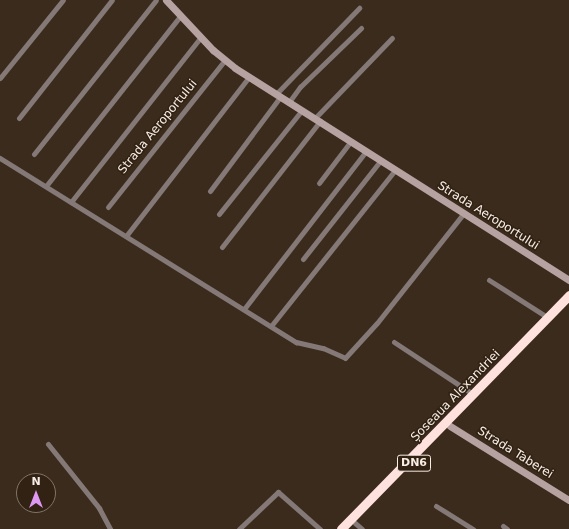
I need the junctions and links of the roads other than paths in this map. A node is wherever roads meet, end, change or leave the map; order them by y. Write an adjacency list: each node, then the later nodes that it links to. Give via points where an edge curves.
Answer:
1 (63, 0): 11 (street)
2 (112, 0): 16 (street)
3 (156, 0): 20 (street)
4 (166, 0): 6 (street, Strada Aeroportului)
5 (359, 8): 13 (street)
6 (181, 15): 8 (street, Strada Aeroportului); 25 (street)
7 (361, 28): 14 (street, via 300,87)
8 (201, 37): 10 (street, Strada Aeroportului); 27 (street)
9 (392, 38): 17 (street)
10 (225, 60): 12 (street, Strada Aeroportului); 28 (street, Strada Aeroportului)
11 (0, 78)
12 (249, 78): 13 (street, Strada Aeroportului); 31 (street)
13 (278, 95): 14 (street, Strada Aeroportului); 26 (street)
14 (290, 102): 15 (street, Strada Aeroportului)
15 (302, 110): 17 (street, Strada Aeroportului); 30 (street)
16 (19, 118)
17 (318, 120): 18 (street, Strada Aeroportului); 32 (street)
18 (351, 141): 19 (street, Strada Aeroportului); 24 (street)
19 (366, 151): 22 (street, Strada Aeroportului); 38 (street)
20 (34, 154)
21 (0, 158): 25 (street)
22 (381, 160): 23 (street, Strada Aeroportului); 33 (street)
23 (395, 170): 29 (street, Strada Aeroportului); 40 (street)
24 (319, 183)
25 (46, 186): 27 (street)
26 (210, 190)
27 (71, 202): 31 (street)
28 (108, 207)
29 (464, 213): 35 (street, Strada Aeroportului); 40 (street, via 347,358 296,342)
30 (219, 214)
31 (126, 236): 38 (street)
32 (222, 246)
33 (303, 259)
34 (489, 280): 39 (street)
35 (569, 280)
36 (569, 295): 39 (highway, Șoseaua Alexandriei / DN6)
37 (569, 302): 43 (highway, Șoseaua Alexandriei / DN6)
38 (244, 309): 40 (street)
39 (547, 318): 42 (highway, Șoseaua Alexandriei / DN6)
40 (271, 326)
41 (394, 342): 42 (street)
42 (474, 394): 51 (highway, Șoseaua Alexandriei / DN6)
43 (450, 426): 45 (street, Strada Taberei); 47 (highway, Șoseaua Alexandriei / DN6)
44 (48, 444): 48 (street, via 99,508)
45 (569, 500)
46 (436, 506): 52 (street)
47 (355, 527)
48 (110, 529)
49 (239, 529): 50 (street, via 278,492)
50 (320, 529)
51 (341, 529)
52 (473, 529)

